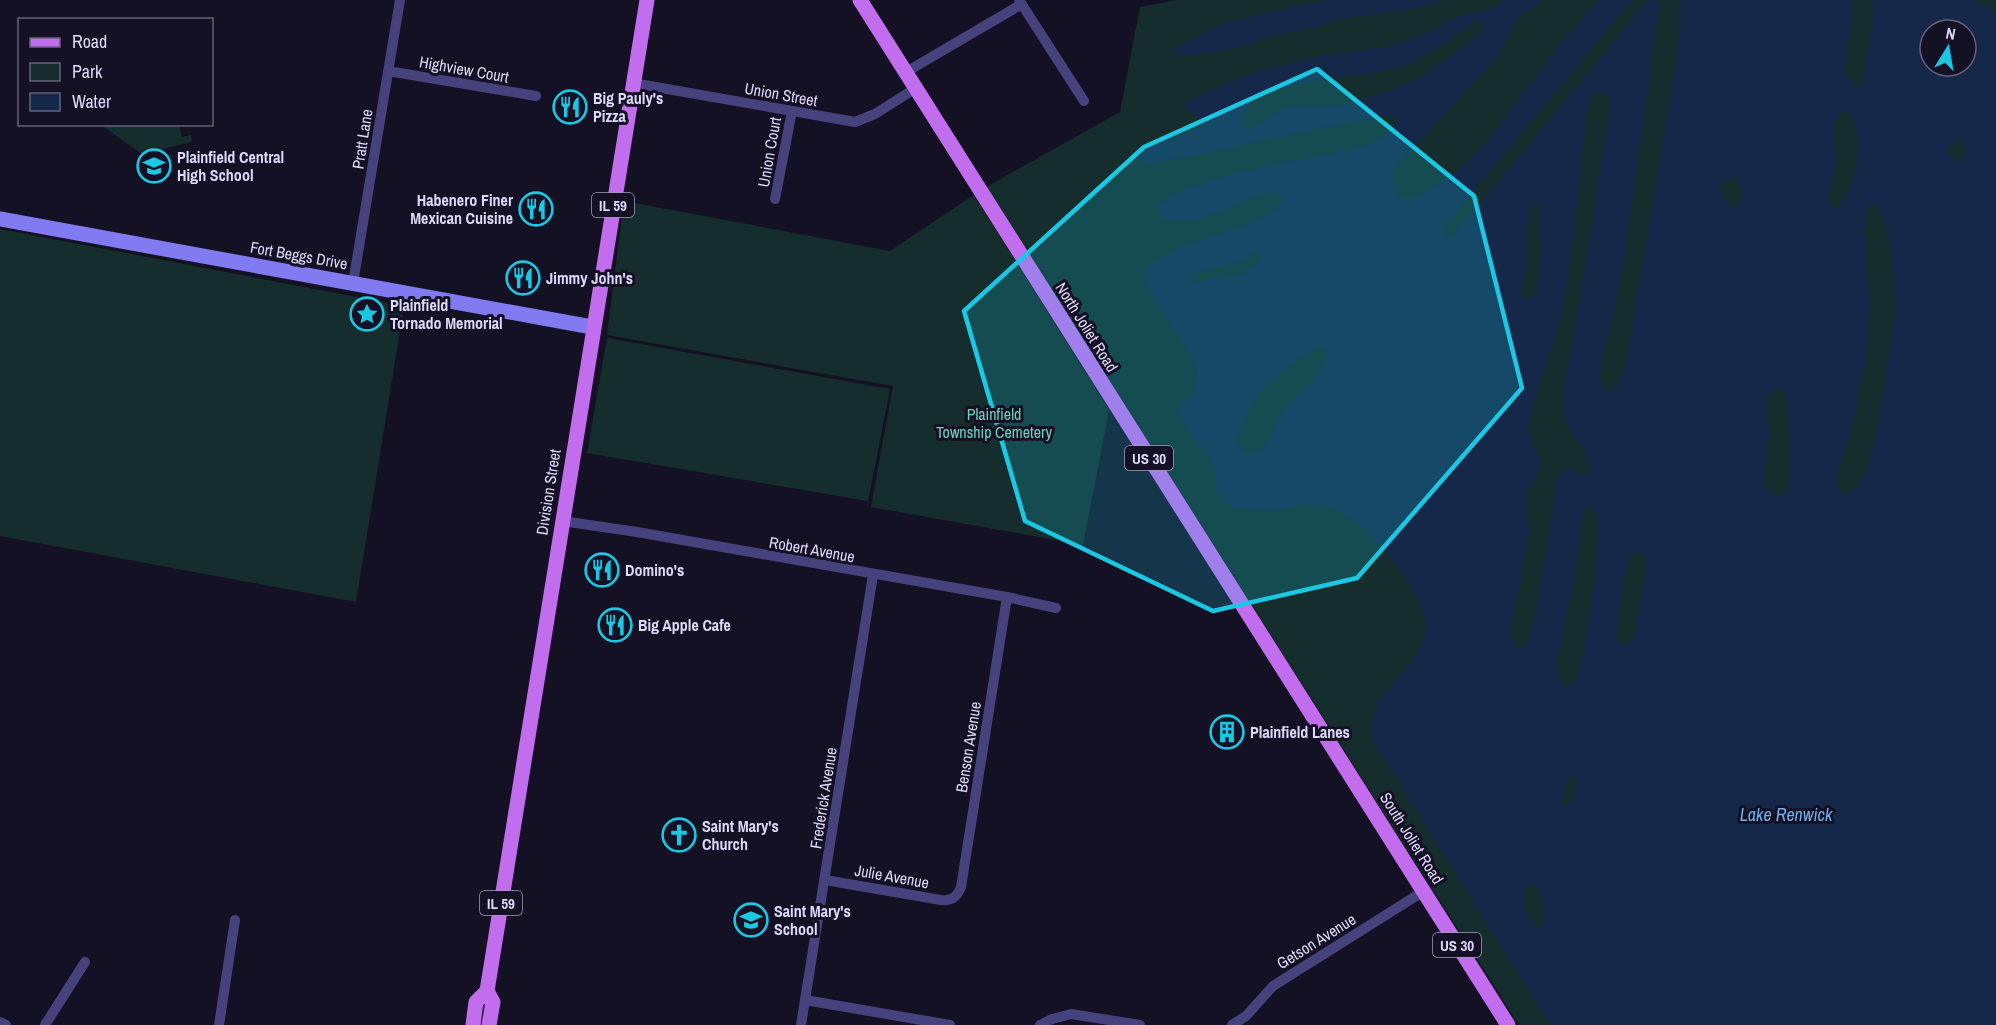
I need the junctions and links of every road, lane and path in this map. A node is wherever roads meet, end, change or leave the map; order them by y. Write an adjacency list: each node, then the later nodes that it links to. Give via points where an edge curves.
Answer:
1 (400, 0): 5 (street, Pratt Lane)
2 (646, 0): 7 (main road, Division Street / IL 59)
3 (860, 0): 6 (main road, North Joliet Road / US 30)
4 (1020, 2): 6 (street); 10 (street)
5 (388, 71): 9 (street, Highview Court); 14 (street, Pratt Lane)
6 (906, 72): 8 (main road, North Joliet Road / US 30)
7 (633, 83): 11 (street, Union Street); 15 (main road, Division Street / IL 59)
8 (916, 88): 11 (street, Union Street, via 855,122); 20 (main road, North Joliet Road / US 30)
9 (536, 96)
10 (1084, 101)
11 (792, 111): 12 (street, Union Court)
12 (776, 199)
13 (0, 219): 14 (street, Fort Beggs Drive)
14 (353, 284): 15 (street, Fort Beggs Drive)
15 (592, 327): 16 (main road, Division Street / IL 59)
16 (562, 521): 17 (street, Robert Avenue); 26 (main road, Division Street / IL 59)
17 (873, 575): 18 (street, Robert Avenue); 21 (street, Frederick Avenue)
18 (1007, 597): 19 (street, Robert Avenue); 23 (street, Benson Avenue, via 961,887)
19 (1056, 608)
20 (1285, 671): 22 (main road, South Joliet Road / US 30)
21 (825, 880): 23 (street, Julie Avenue, via 941,900); 27 (street, Frederick Avenue)
22 (1424, 891): 38 (street, Getson Avenue, via 1274,986); 39 (main road, South Joliet Road / US 30)
23 (954, 898)
24 (235, 920): 31 (street)
25 (85, 962): 30 (street)
26 (487, 991): 32 (main road, Division Street / IL 59, via 476,1002); 33 (main road, Division Street / IL 59, via 493,1002)
27 (806, 1000): 34 (street, Frederick Avenue); 35 (street)
28 (0, 1022): 29 (street)
29 (6, 1025)
30 (45, 1025)
31 (219, 1025)
32 (473, 1025)
33 (489, 1025)
34 (801, 1025)
35 (950, 1025)
36 (1040, 1025): 37 (street, via 1071,1014)
37 (1140, 1025)
38 (1232, 1025)
39 (1508, 1025)

